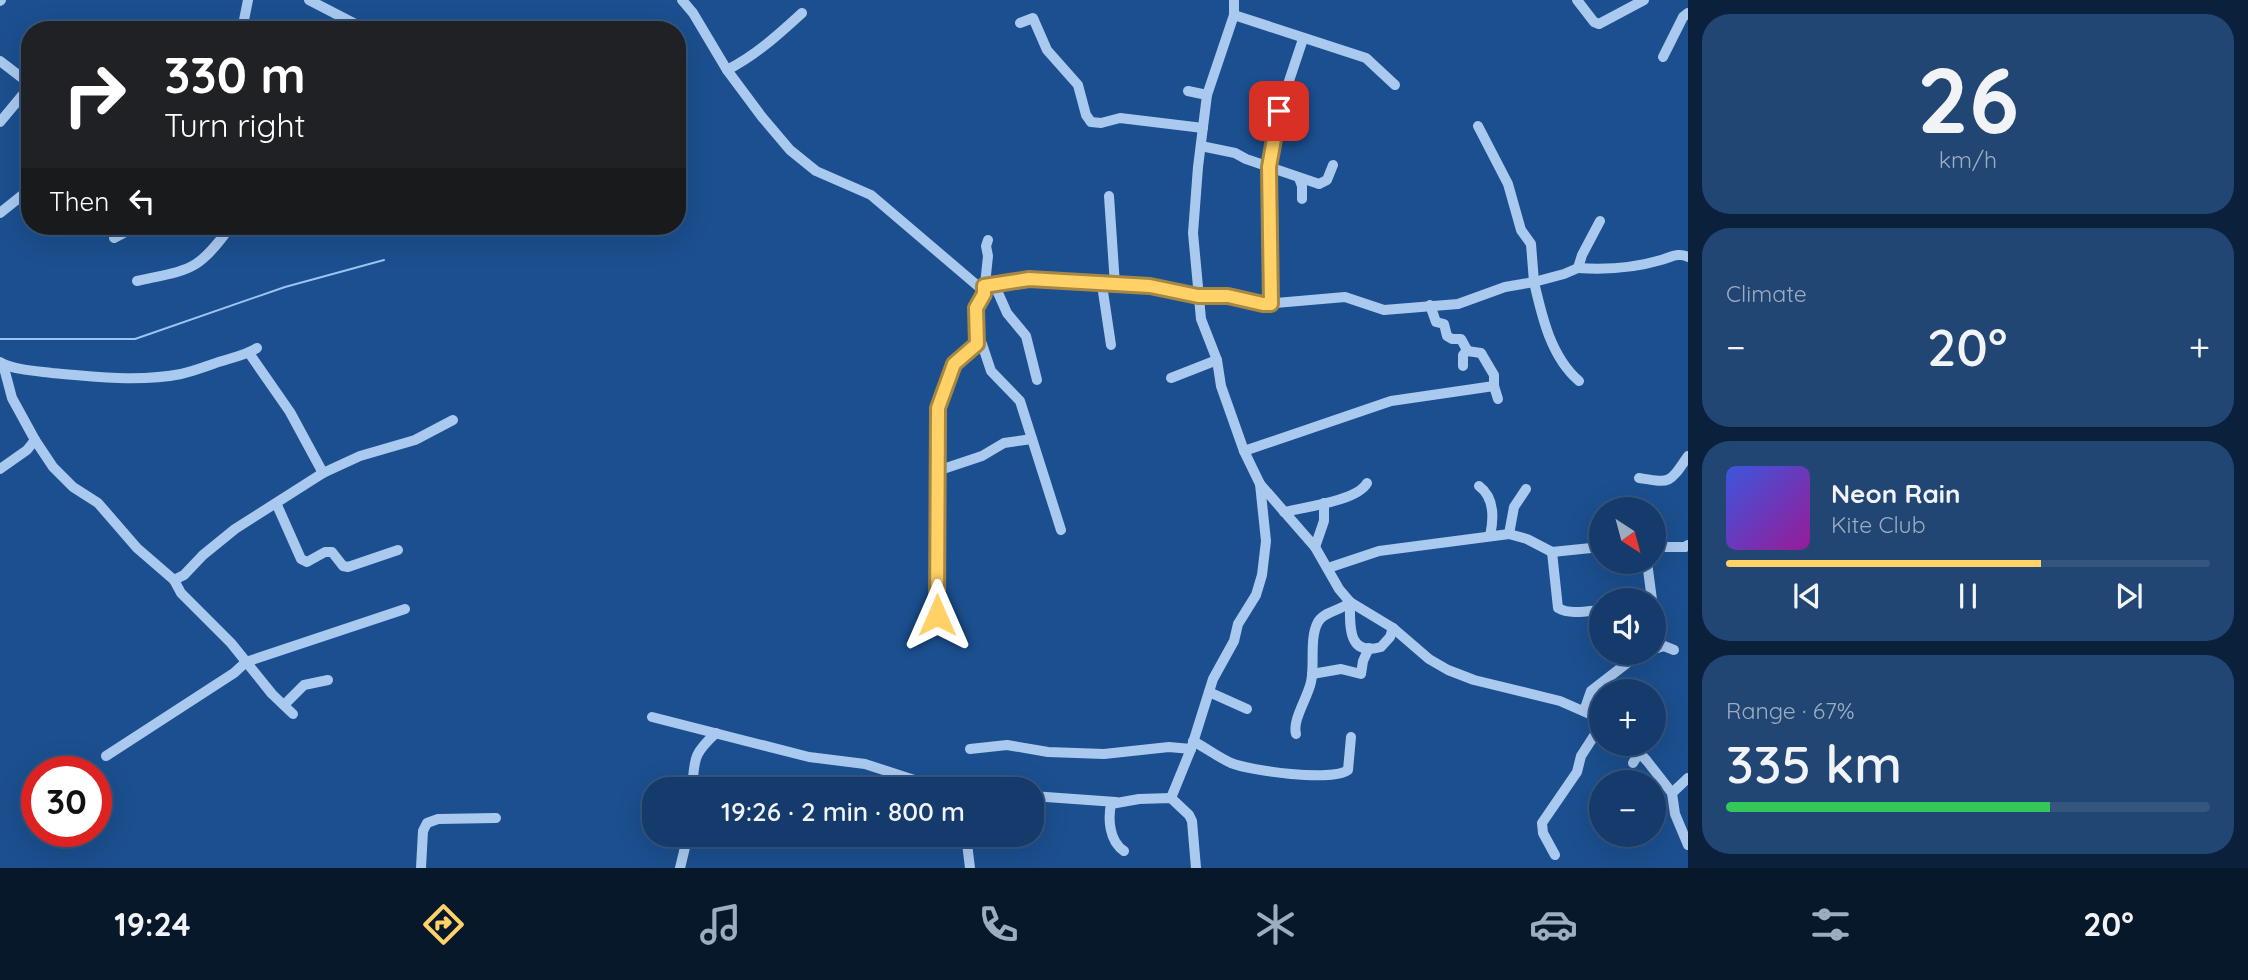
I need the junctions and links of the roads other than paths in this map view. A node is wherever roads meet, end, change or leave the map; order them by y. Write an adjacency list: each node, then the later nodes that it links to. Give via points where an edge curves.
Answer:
1 (248, 0): 10 (street)
2 (309, 0): 11 (street)
3 (682, 0): 16 (street)
4 (1234, 0): 9 (street)
5 (1577, 0): 6 (street, via 1599,24)
6 (1644, 0)
7 (802, 13): 16 (street, via 771,42)
8 (1688, 13): 14 (street)
9 (1234, 15): 13 (street); 20 (street)
10 (244, 21)
11 (350, 21)
12 (1020, 23): 24 (street, via 1033,18 1047,50 1078,85 1091,122 1120,118)
13 (1303, 39): 18 (street, via 1366,58); 27 (street, via 1279,111)
14 (1663, 57)
15 (0, 61): 17 (street)
16 (727, 70): 44 (street, via 762,117 809,167 871,195 970,280)
17 (21, 78)
18 (1395, 85)
19 (1188, 91): 20 (street)
20 (1208, 95): 24 (street)
21 (21, 96): 22 (street)
22 (0, 122)
23 (1478, 127): 41 (street, via 1508,184 1521,230 1531,244)
24 (1203, 128): 25 (street)
25 (1201, 146): 27 (street, via 1236,153); 45 (street, via 1193,233)
26 (1333, 165): 28 (street, via 1323,183)
27 (1269, 167): 28 (street); 46 (street)
28 (1299, 178): 31 (street)
29 (21, 196): 32 (street)
30 (1109, 196): 43 (street)
31 (1302, 199)
32 (0, 213)
33 (1601, 221): 39 (street)
34 (120, 235): 36 (street)
35 (224, 235): 40 (street, via 194,267)
36 (114, 238)
37 (988, 240): 44 (street)
38 (1688, 257): 39 (street, via 1675,255 1624,268)
39 (1578, 268): 41 (street)
40 (137, 281)
41 (1534, 282): 47 (street, via 1458,304); 56 (street, via 1554,348 1564,368)
42 (1102, 285): 43 (street); 44 (street, via 1029,279); 49 (street)
43 (1115, 285): 45 (street, via 1150,286)
44 (989, 286): 48 (street, via 976,308); 55 (street, via 1026,336)
45 (1198, 296): 46 (street); 51 (street)
46 (1271, 304): 47 (street, via 1345,297 1384,310)
47 (1430, 305): 50 (street, via 1447,336 1461,339)
48 (977, 338): 60 (street, via 991,372 1020,401); 65 (street, via 977,344 954,364 938,408)
49 (1111, 345)
50 (1467, 351): 53 (street); 57 (street, via 1481,353 1494,374)
51 (1217, 360): 54 (street); 62 (street, via 1221,386)
52 (1, 363): 61 (street, via 12,398); 66 (street, via 113,378 179,374 253,350)
53 (1463, 366)
54 (1171, 378)
55 (1037, 380)
56 (1579, 382)
57 (1494, 386): 58 (street); 62 (street, via 1391,401)
58 (1498, 399)
59 (453, 420): 66 (street)
60 (1032, 439): 65 (street, via 1004,443 982,456); 75 (street)
61 (35, 440): 64 (street); 85 (street, via 60,475 98,503 137,548)
62 (1244, 451): 69 (street)
63 (1688, 456): 67 (street, via 1670,480)
64 (0, 469)
65 (937, 471): 89 (street)
66 (323, 473): 73 (street)
67 (1639, 478)
68 (1367, 482): 72 (street, via 1357,492)
69 (1260, 484): 74 (street); 98 (street, via 1266,541 1262,575)
70 (1479, 486): 77 (street, via 1491,505)
71 (1526, 489): 76 (street, via 1514,507)
72 (1324, 503): 74 (street); 80 (street, via 1324,521)
73 (277, 505): 82 (street, via 301,559 307,562 332,552 348,567); 85 (street, via 235,529)
74 (1284, 512): 80 (street)
75 (1061, 530)
76 (1509, 534): 77 (street); 83 (street)
77 (1490, 536): 84 (street, via 1379,551)
78 (1688, 545): 79 (street)
79 (1666, 546)
80 (1315, 547): 84 (street)
81 (1589, 548): 83 (street)
82 (398, 550)
83 (1552, 552): 88 (street, via 1558,608)
84 (1328, 568): 86 (street)
85 (174, 580): 94 (street)
86 (1350, 602): 90 (street); 92 (street, via 1350,636); 96 (street, via 1316,624)
87 (405, 609): 94 (street)
88 (1589, 611)
89 (937, 615)
90 (1394, 628): 92 (street, via 1381,647); 101 (street, via 1448,670)
91 (1666, 647): 93 (street)
92 (1369, 648): 96 (street, via 1361,674 1341,669)
93 (1674, 650)
94 (246, 662): 99 (street); 111 (street)
95 (1625, 665): 101 (street, via 1591,691)
96 (1312, 674): 106 (street)
97 (328, 680): 99 (street, via 304,685)
98 (1209, 692): 100 (street); 109 (street)
99 (284, 705): 103 (street)
100 (1247, 709)
101 (1584, 711): 102 (street)
102 (1589, 713)
103 (293, 714)
104 (652, 717): 105 (street)
105 (716, 733): 115 (street, via 692,764); 116 (street)
106 (1296, 734)
107 (1351, 737): 109 (street, via 1348,770 1328,776 1256,769)
108 (1589, 744): 127 (street, via 1577,772 1542,823)
109 (1192, 745): 110 (street, via 1104,754 1007,745); 120 (street)
110 (970, 749)
111 (106, 756)
112 (1637, 756): 114 (street)
113 (1642, 756): 118 (street)
114 (1633, 763)
115 (692, 777)
116 (905, 777)
117 (1688, 778): 118 (street)
118 (1672, 793): 123 (street)
119 (1044, 797): 121 (street)
120 (1171, 798): 121 (street); 131 (street, via 1192,821)
121 (1116, 802): 126 (street, via 1111,804 1109,821 1114,840)
122 (496, 818): 128 (street, via 427,823)
123 (1688, 845)
124 (685, 847): 129 (street)
125 (967, 847): 130 (street)
126 (1124, 851)
127 (1555, 855)
128 (421, 868)
129 (680, 868)
130 (970, 868)
131 (1196, 868)

